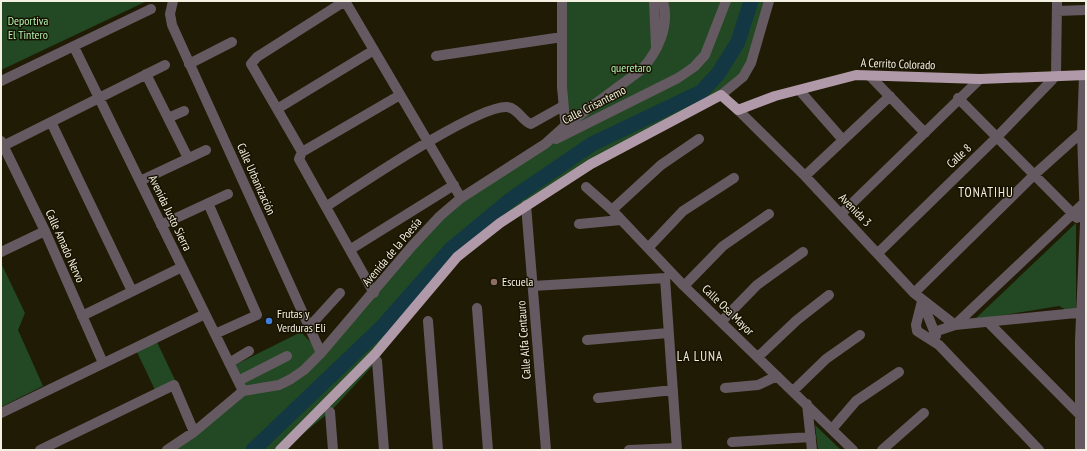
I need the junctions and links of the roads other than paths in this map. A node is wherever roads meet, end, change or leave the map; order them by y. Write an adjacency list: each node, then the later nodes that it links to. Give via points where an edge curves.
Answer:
1 (173, 1): 17 (street, Calle Urbanización, via 170,14 172,25)
2 (345, 1): 15 (street); 32 (street, via 253,60 252,68)
3 (562, 1): 11 (street)
4 (654, 1): 14 (street)
5 (663, 1): 14 (street, via 666,20)
6 (726, 1): 37 (street, Calle Crisantemo, via 705,56 694,67 678,78)
7 (769, 1): 27 (street, via 751,63 742,77)
8 (1057, 6): 10 (street); 20 (street)
9 (151, 9): 13 (street)
10 (1086, 10)
11 (562, 37): 16 (street); 31 (street)
12 (232, 42): 17 (street)
13 (74, 47): 24 (street); 29 (street, Avenida Justo Sierra)
14 (656, 49): 37 (street, via 650,61 641,70)
15 (374, 50): 26 (street); 32 (street)
16 (436, 56)
17 (189, 64): 92 (street, Calle Urbanización)
18 (165, 65): 19 (street)
19 (146, 74): 29 (street); 35 (street)
20 (1056, 75): 21 (main road, A Cerrito Colorado); 23 (main road, A Cerrito Colorado); 40 (street, Calle 8)
21 (1085, 75): 38 (street)
22 (871, 77): 23 (main road, A Cerrito Colorado); 25 (main road, A Cerrito Colorado, via 856,75); 28 (street)
23 (980, 78): 30 (street)
24 (1, 81)
25 (800, 91): 33 (main road, A Cerrito Colorado, via 768,98); 42 (street)
26 (400, 95): 44 (street); 46 (street)
27 (721, 95): 33 (main road); 58 (main road, via 591,164)
28 (890, 96): 39 (street); 42 (street)
29 (99, 98): 36 (street); 51 (street, Avenida Justo Sierra)
30 (958, 98): 39 (street); 40 (street)
31 (563, 106): 37 (street); 44 (street, via 531,124 513,108 498,108)
32 (278, 109): 46 (street)
33 (738, 110): 49 (street, Avenida 3)
34 (184, 111): 35 (street)
35 (168, 118): 47 (street)
36 (51, 122): 43 (street); 78 (street)
37 (566, 130): 56 (street, Avenida de la Poesía)
38 (1082, 132): 48 (street); 55 (street)
39 (925, 133): 62 (street)
40 (997, 137): 48 (street); 73 (street, Calle 8)
41 (699, 139): 60 (street, via 660,166)
42 (842, 140): 49 (street)
43 (2, 143): 68 (street, Calle Amado Nervo)
44 (428, 143): 52 (street); 59 (street)
45 (206, 150): 47 (street)
46 (302, 152): 59 (street, via 299,159)
47 (188, 158): 51 (street)
48 (1035, 174): 63 (street); 81 (street)
49 (805, 176): 62 (street, Avenida 3)
50 (734, 178): 69 (street, via 683,211)
51 (140, 181): 67 (street, Avenida Justo Sierra)
52 (454, 185): 56 (street); 70 (street)
53 (586, 187): 60 (street, Calle Osa Mayor)
54 (228, 194): 57 (street)
55 (1085, 197): 63 (street); 66 (street)
56 (461, 198): 80 (street, Avenida de la Poesía, via 412,246)
57 (208, 203): 67 (street); 95 (street, via 257,315)
58 (526, 204): 76 (street, Calle Alfa Centauro); 127 (main road, via 500,222 447,267 376,353)
59 (327, 206): 70 (street)
60 (612, 210): 64 (street, Calle Osa Mayor)
61 (769, 214): 77 (street, via 723,246)
62 (841, 214): 73 (street, Avenida 3)
63 (1072, 214): 66 (street); 91 (street)
64 (621, 220): 65 (street); 69 (street, Calle Osa Mayor)
65 (579, 224)
66 (1085, 224): 85 (street)
67 (161, 225): 74 (street, Avenida Justo Sierra)
68 (44, 232): 71 (street); 87 (street, Calle Amado Nervo)
69 (648, 248): 75 (street, Calle Osa Mayor)
70 (351, 249): 80 (street)
71 (1, 252)
72 (803, 252): 89 (street, via 756,285)
73 (878, 253): 81 (street, Avenida 3)
74 (182, 267): 78 (street); 86 (street, Avenida Justo Sierra)
75 (668, 275): 76 (street); 77 (street, Calle Osa Mayor); 94 (street)
76 (533, 286): 132 (street, Calle Alfa Centauro)
77 (684, 286): 89 (street, Calle Osa Mayor)
78 (132, 291): 87 (street)
79 (340, 293): 92 (street)
80 (374, 293): 101 (street, Avenida de la Poesía)
81 (914, 293): 83 (street, Avenida 3)
82 (829, 295): 103 (street, via 797,320)
83 (922, 301): 91 (street, Avenida 3); 93 (street); 99 (street, via 916,328 922,336)
84 (477, 308): 131 (street)
85 (1084, 312): 90 (street); 98 (street)
86 (205, 314): 95 (street, Avenida Justo Sierra); 105 (street)
87 (82, 316): 105 (street, Calle Amado Nervo)
88 (428, 320): 130 (street)
89 (721, 322): 103 (street, Calle Osa Mayor)
90 (988, 322): 91 (street); 119 (street)
91 (955, 325): 93 (street)
92 (309, 327): 101 (street, Calle Urbanización)
93 (934, 332): 99 (street)
94 (668, 333): 97 (street); 111 (street)
95 (215, 334): 106 (street, Avenida Justo Sierra)
96 (860, 335): 113 (street, via 826,359)
97 (587, 340)
98 (1083, 344): 119 (street)
99 (939, 345): 137 (street)
100 (249, 352): 106 (street)
101 (321, 353): 112 (street, Avenida de la Poesía, via 291,380 266,388)
102 (287, 356): 109 (street)
103 (758, 357): 108 (street, Calle Osa Mayor)
104 (377, 361): 129 (street)
105 (103, 363): 117 (street)
106 (229, 363): 109 (street, Avenida Justo Sierra)
107 (899, 372): 120 (street, via 856,401)
108 (777, 376): 110 (street, via 758,385); 113 (street, Calle Osa Mayor)
109 (238, 381): 112 (street, Avenida Justo Sierra)
110 (725, 388)
111 (673, 390): 114 (street); 124 (street)
112 (243, 391): 121 (street)
113 (793, 391): 115 (street, Calle Osa Mayor)
114 (598, 398)
115 (807, 404): 120 (street, Calle Osa Mayor); 122 (street)
116 (330, 412): 128 (street)
117 (1, 413)
118 (924, 413): 136 (street)
119 (1083, 418): 138 (street)
120 (832, 429): 135 (street, Calle Osa Mayor)
121 (194, 432): 125 (street, via 174,385); 126 (street)
122 (811, 437): 123 (street); 134 (street)
123 (732, 442)
124 (677, 449): 133 (street)
125 (40, 450)
126 (167, 450)
127 (280, 450)
128 (333, 450)
129 (384, 450)
130 (438, 450)
131 (488, 450)
132 (546, 450)
133 (629, 450)
134 (812, 450)
135 (853, 450)
136 (882, 450)
137 (1039, 450)
138 (1080, 450)

